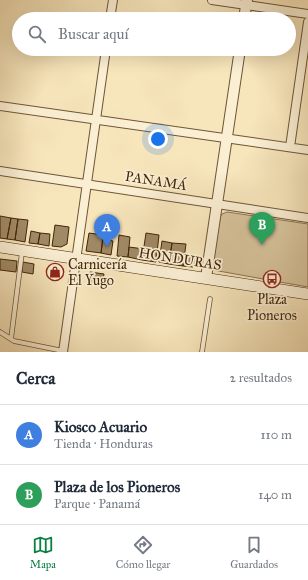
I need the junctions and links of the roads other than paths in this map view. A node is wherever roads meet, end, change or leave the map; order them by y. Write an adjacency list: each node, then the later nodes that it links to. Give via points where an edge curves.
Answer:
1 (113, 0): 4 (street)
2 (212, 0): 3 (street)
3 (247, 3): 5 (street)
4 (111, 12)
5 (308, 14)
6 (308, 22): 12 (street)
7 (105, 56): 10 (street)
8 (239, 56): 11 (street)
9 (0, 106): 10 (street)
10 (96, 120): 11 (street); 15 (street)
11 (227, 138): 12 (street); 16 (street)
12 (290, 147): 13 (street)
13 (308, 150)
14 (0, 171): 15 (street, PANAMÁ)
15 (87, 184): 16 (street, PANAMÁ); 20 (street)
16 (217, 204): 17 (street, PANAMÁ); 21 (street)
17 (308, 218)
18 (0, 247): 19 (main road, HONDURAS)
19 (22, 251): 20 (main road, HONDURAS); 25 (lane)
20 (76, 259): 21 (main road, HONDURAS); 26 (street)
21 (206, 278): 22 (main road, HONDURAS)
22 (308, 294)
23 (210, 300): 27 (lane)
24 (0, 332): 25 (lane)
25 (11, 339): 26 (lane)
26 (63, 352)
27 (202, 352)

